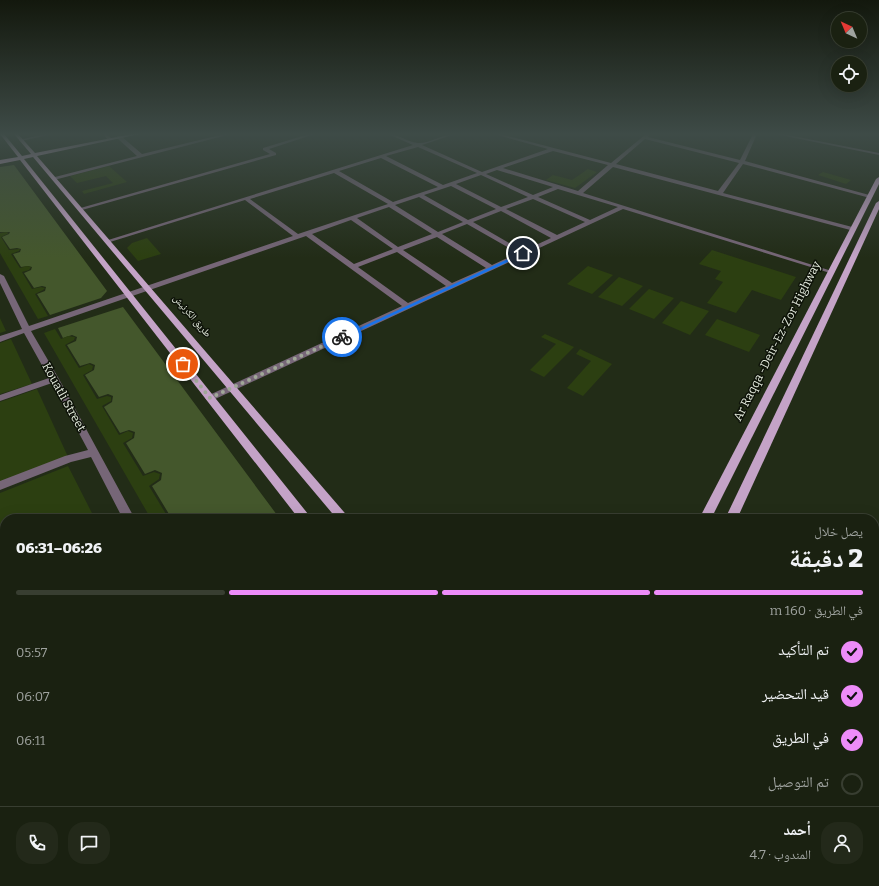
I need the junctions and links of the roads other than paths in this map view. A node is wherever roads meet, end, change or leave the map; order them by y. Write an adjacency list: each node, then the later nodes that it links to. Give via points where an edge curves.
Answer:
1 (35, 175): 48 (main road)
2 (52, 175): 15 (main road, طريق الكرنيش)
3 (64, 175): 15 (street)
4 (199, 175): 29 (street)
5 (321, 175): 25 (street)
6 (342, 175): 27 (street)
7 (419, 175): 18 (street)
8 (477, 175): 17 (street)
9 (484, 175): 24 (street)
10 (521, 175): 19 (street)
11 (600, 175): 21 (street)
12 (652, 175): 20 (street)
13 (733, 175): 20 (street)
14 (792, 175): 23 (street)
15 (54, 178): 29 (main road, طريق الكرنيش)
16 (879, 179): 23 (main road, Ar Raqqa -Deir-Ez-Zor Highway)
17 (452, 184): 18 (street); 30 (street)
18 (442, 187): 22 (street)
19 (558, 187): 21 (street); 24 (street)
20 (720, 193): 34 (street)
21 (578, 194): 28 (street)
22 (419, 195): 27 (street); 32 (street)
23 (870, 196): 34 (main road, Ar Raqqa -Deir-Ez-Zor Highway)
24 (533, 197): 30 (street); 33 (street)
25 (246, 198): 37 (street); 39 (street)
26 (879, 203): 62 (main road)
27 (392, 205): 31 (street); 36 (street)
28 (621, 208): 33 (street); 44 (street)
29 (80, 209): 39 (main road, طريق الكرنيش)
30 (501, 209): 32 (street); 38 (street)
31 (352, 218): 35 (street); 40 (street)
32 (469, 222): 36 (street); 41 (street)
33 (590, 222): 38 (street)
34 (854, 229): 44 (main road, Ar Raqqa -Deir-Ez-Zor Highway)
35 (308, 234): 37 (street); 42 (street)
36 (437, 234): 40 (street); 43 (street)
37 (298, 237): 47 (street)
38 (557, 238): 41 (street)
39 (108, 241): 47 (main road, طريق الكرنيش)
40 (398, 249): 42 (street); 46 (street)
41 (523, 253): 43 (street)
42 (353, 267): 49 (street)
43 (492, 268): 46 (street)
44 (832, 272): 61 (main road, Ar Raqqa -Deir-Ez-Zor Highway)
45 (0, 277): 50 (street, Kouatli Street)
46 (452, 286): 49 (street)
47 (148, 288): 48 (street); 53 (main road, طريق الكرنيش)
48 (129, 295): 50 (street); 55 (main road)
49 (407, 306): 53 (street)
50 (27, 331): 51 (street); 52 (street, Kouatli Street)
51 (0, 339)
52 (55, 379): 54 (street); 56 (street, Kouatli Street)
53 (234, 388): 55 (street); 60 (main road, طريق الكرنيش)
54 (0, 398)
55 (210, 398): 59 (main road)
56 (94, 452): 57 (street); 58 (street, Kouatli Street)
57 (0, 486)
58 (126, 514)
59 (302, 514)
60 (340, 514)
61 (708, 514)
62 (733, 514)

